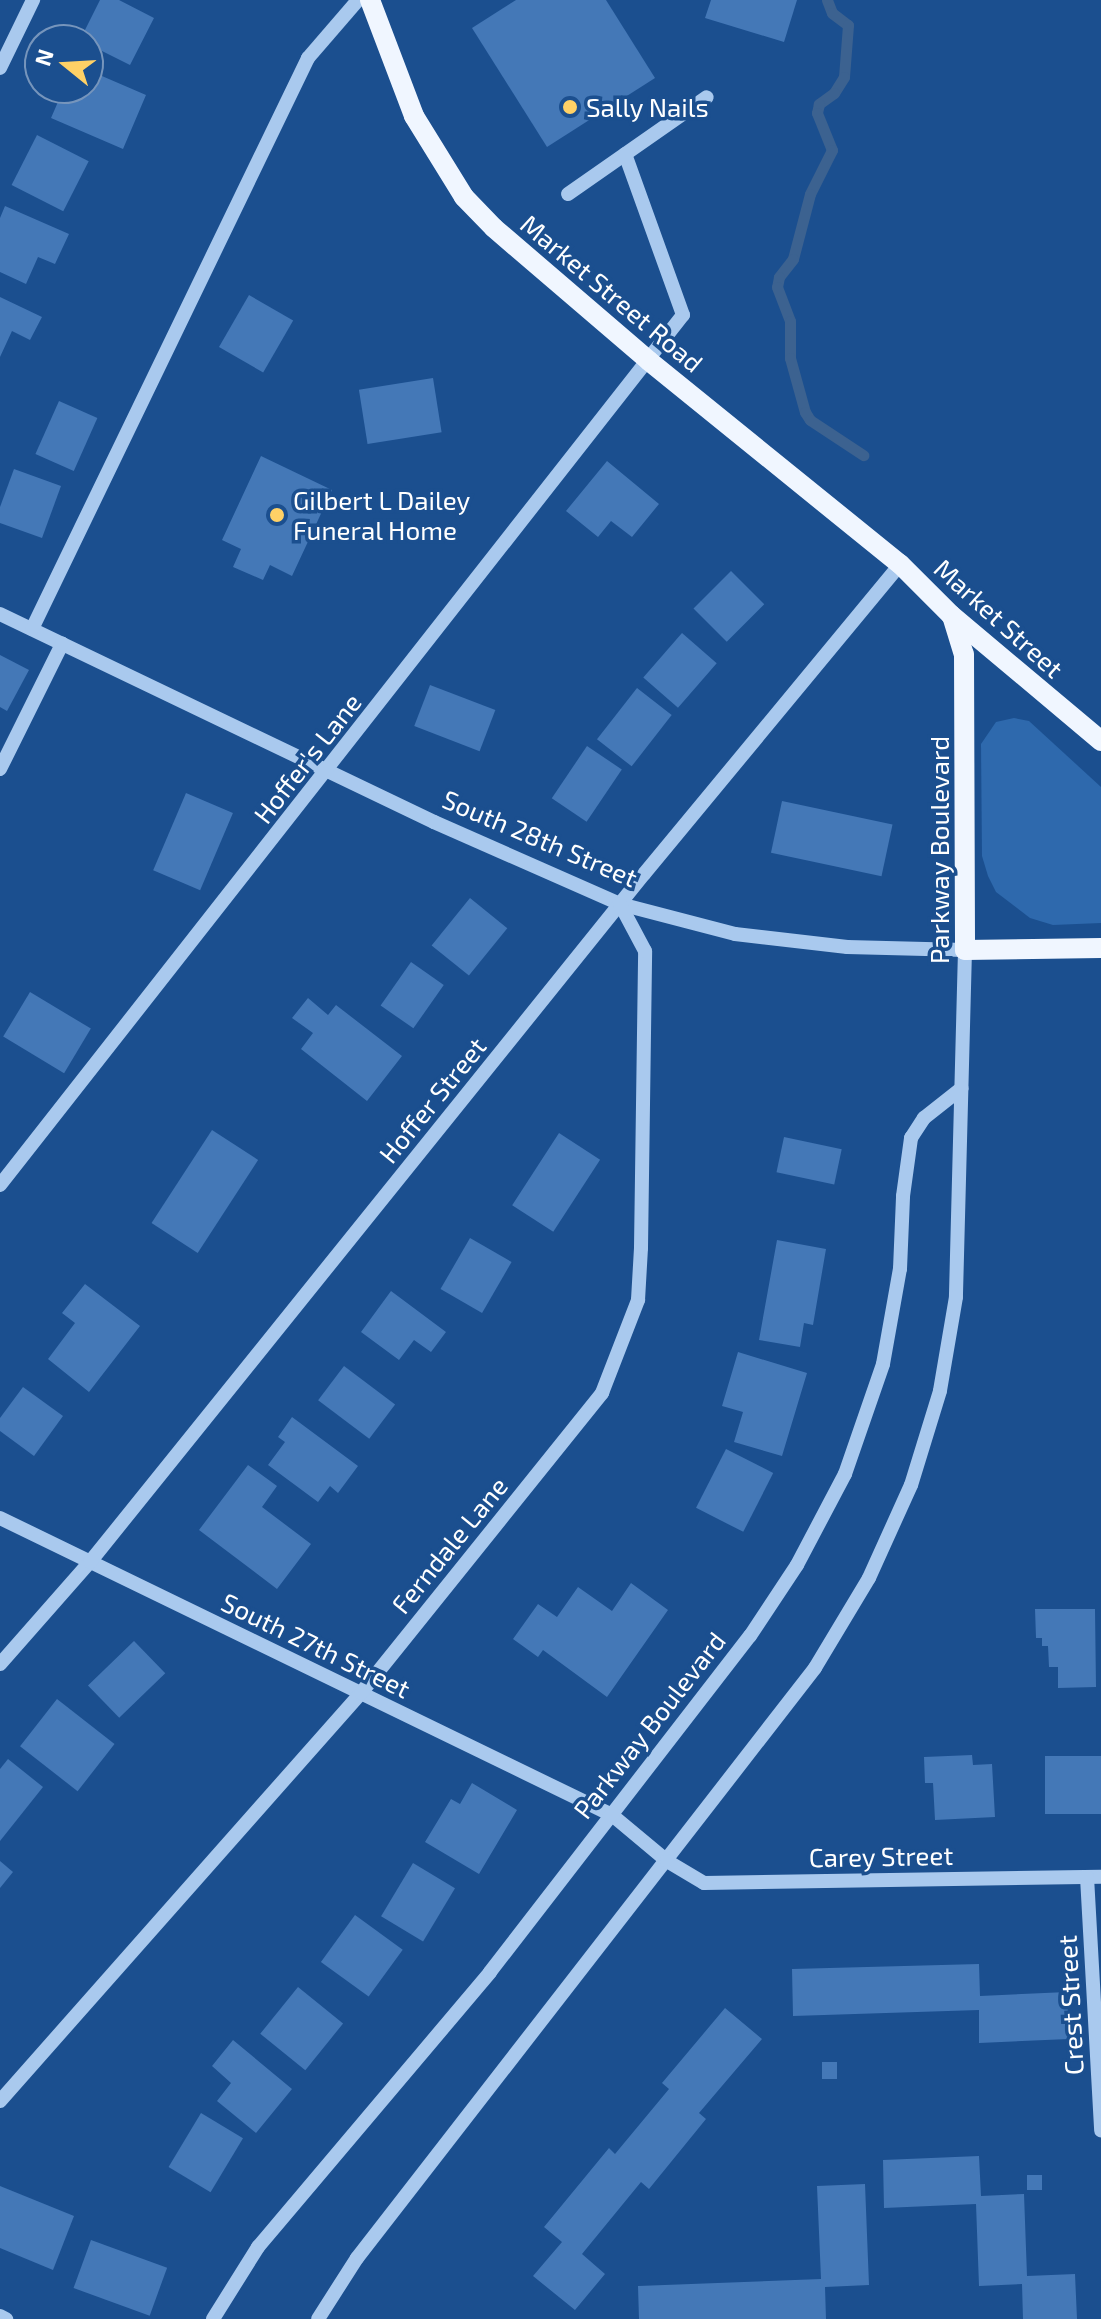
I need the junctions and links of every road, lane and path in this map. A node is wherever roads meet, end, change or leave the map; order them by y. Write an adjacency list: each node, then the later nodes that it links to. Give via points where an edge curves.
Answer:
1 (33, 0): 4 (street)
2 (358, 0): 12 (street, via 308,58)
3 (370, 0): 8 (main road, Market Street Road, via 414,116 464,197)
4 (0, 68)
5 (707, 97): 6 (street)
6 (625, 154): 7 (street); 8 (street, Hoffer's Lane, via 683,315)
7 (568, 194)
8 (649, 361): 9 (main road, Market Street Road); 16 (street, Hoffer's Lane)
9 (900, 564): 11 (main road, Market Street); 17 (street, Hoffer Street)
10 (0, 614): 12 (street, South 28th Street)
11 (951, 615): 14 (main road, Market Street); 19 (main road, Parkway Boulevard, via 964,654)
12 (32, 629): 13 (street, South 28th Street)
13 (62, 644): 15 (street); 16 (street, South 28th Street)
14 (1101, 741)
15 (0, 769)
16 (327, 770): 17 (street, South 28th Street); 21 (street, Hoffer's Lane)
17 (620, 904): 19 (street, South 28th Street, via 735,934 847,947); 23 (street, Hoffer Street); 25 (street, Ferndale Lane, via 645,951 638,1300 627,1335 602,1393)
18 (1101, 948): 19 (main road, South 28th Street)
19 (965, 950): 20 (street, Parkway Boulevard)
20 (962, 1088): 26 (street, Parkway Boulevard, via 924,1118 911,1138 900,1269 883,1364 845,1474 797,1565 750,1636); 27 (street, Parkway Boulevard, via 956,1297 940,1391 911,1485 869,1578 815,1668)
21 (0, 1185)
22 (0, 1518): 23 (street, South 27th Street)
23 (90, 1562): 24 (street, Hoffer Street); 25 (street, South 27th Street)
24 (0, 1664)
25 (361, 1693): 26 (street, South 27th Street); 29 (street, Ferndale Lane)
26 (612, 1815): 27 (street, South 27th Street); 33 (street, Parkway Boulevard, via 490,1972 258,2247)
27 (667, 1861): 28 (street, Carey Street, via 704,1883); 34 (street, Parkway Boulevard, via 357,2258)
28 (1094, 1877): 30 (street, Crest Street)
29 (0, 2101)
30 (1101, 2131)
31 (0, 2316): 32 (street)
32 (6, 2319)
33 (213, 2319)
34 (318, 2319)

